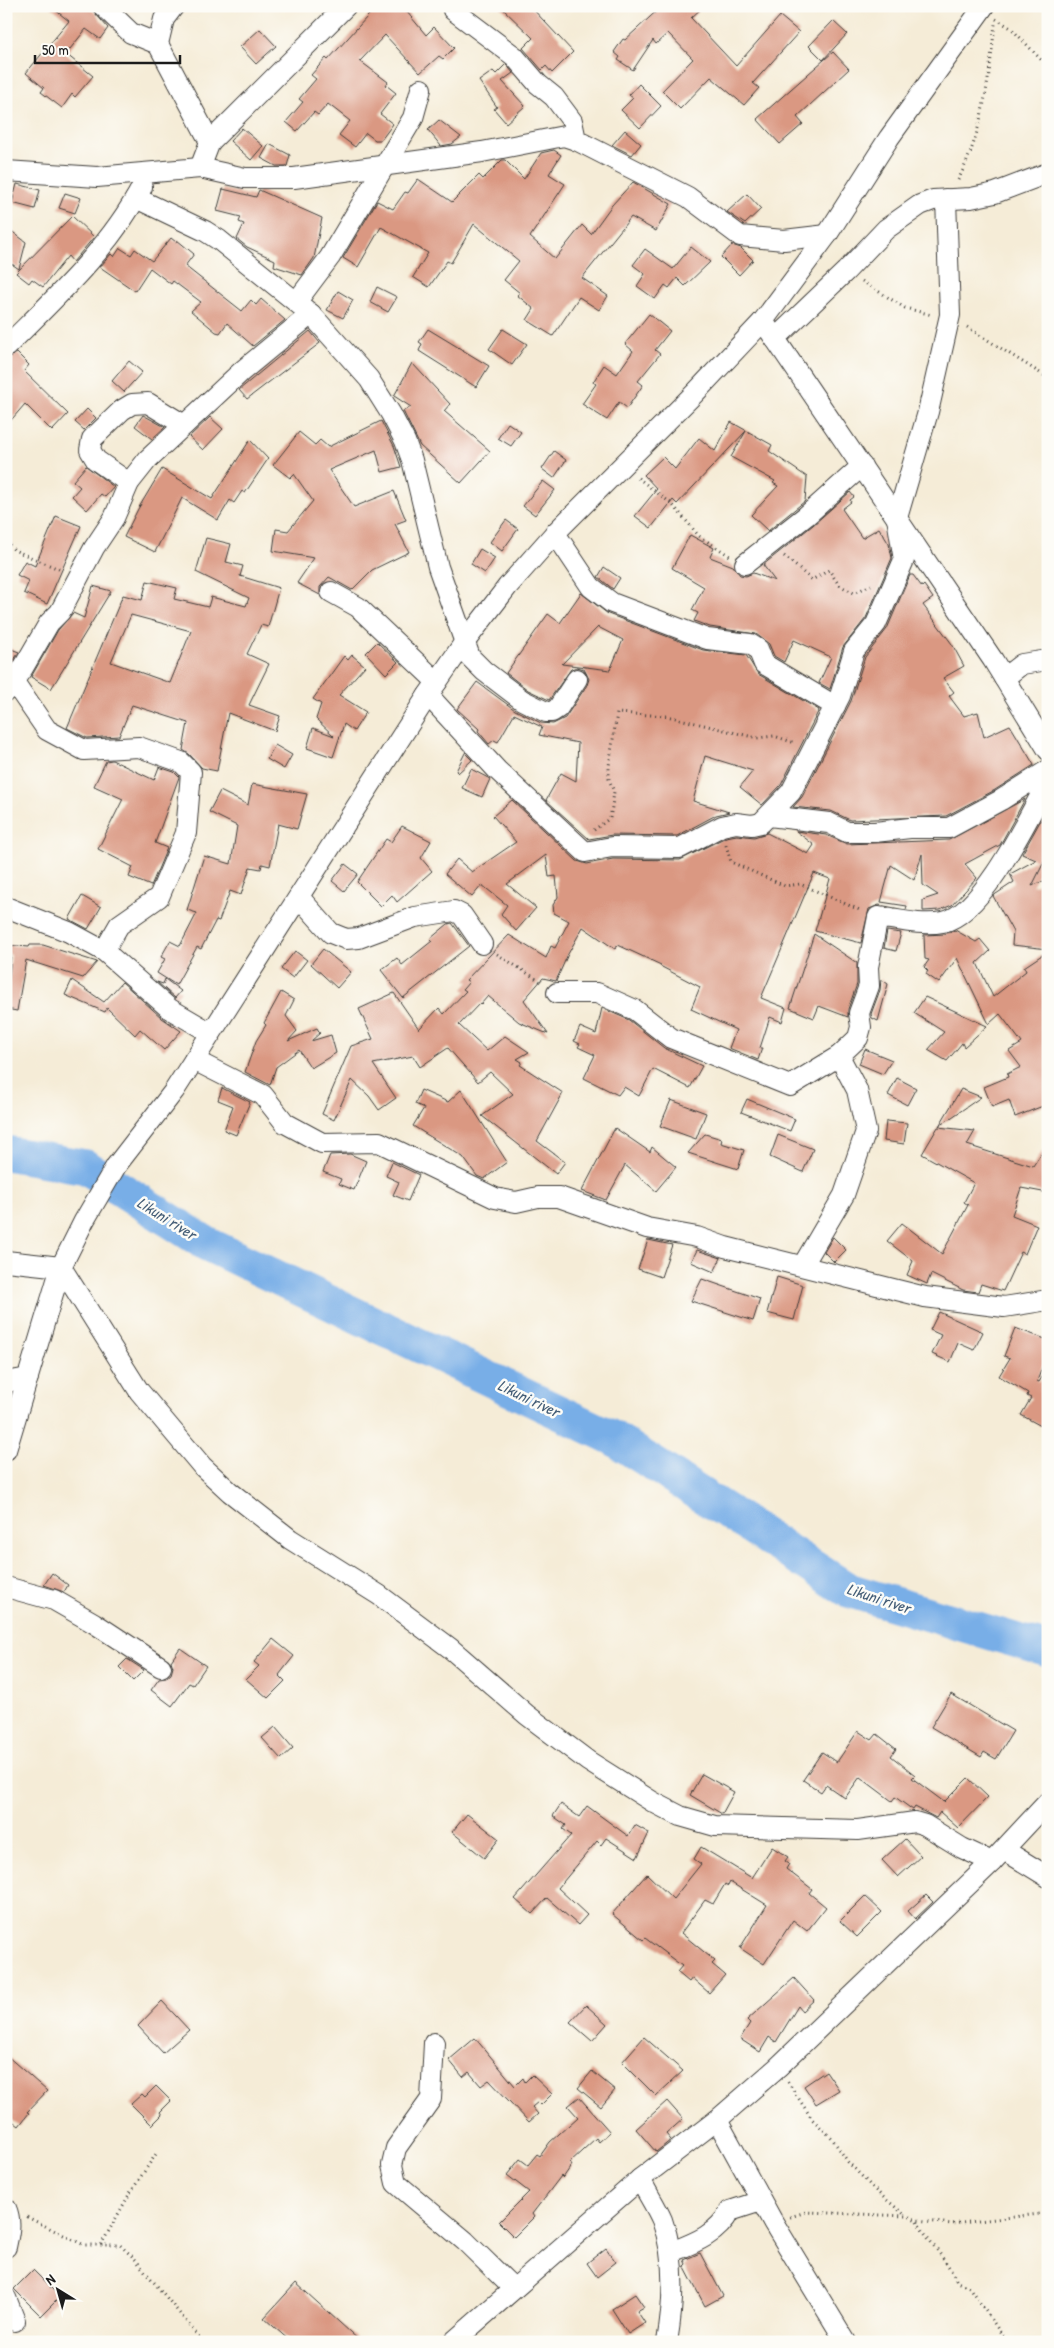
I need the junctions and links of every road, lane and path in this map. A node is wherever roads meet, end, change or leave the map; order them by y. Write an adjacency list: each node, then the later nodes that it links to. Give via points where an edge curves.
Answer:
1 (103, 6): 6 (street, via 131,33)
2 (174, 6): 6 (street, via 164,19)
3 (346, 6): 10 (street)
4 (453, 10): 9 (street, via 514,56 554,97 572,121)
5 (986, 12): 7 (path, via 1012,28); 17 (path, via 989,80 974,141 960,178); 18 (street, via 889,138)
6 (158, 44): 10 (street)
7 (1048, 68)
8 (421, 89): 11 (street, via 413,118)
9 (576, 140): 11 (street, via 564,136); 18 (street, via 688,197 740,236 784,240)
10 (210, 142): 12 (street)
11 (384, 166): 12 (street, via 294,178 245,178); 19 (street)
12 (200, 168): 15 (street)
13 (6, 171): 15 (street, via 97,177)
14 (1048, 173): 17 (street, via 995,193)
15 (149, 174): 16 (street)
16 (136, 198): 19 (street, via 206,231); 22 (street, via 84,268)
17 (946, 200): 21 (street, via 920,205 886,229); 27 (street, via 950,315 928,412)
18 (827, 235): 20 (street)
19 (304, 308): 23 (street); 35 (street, via 369,379 405,441 438,567)
20 (763, 321): 21 (street); 24 (street)
21 (774, 339): 25 (street)
22 (6, 347)
23 (184, 425): 26 (street, via 148,459); 26 (street, via 148,403 132,404 92,439 90,450 96,460)
24 (622, 465): 28 (street); 31 (path, via 672,504 699,536)
25 (862, 466): 27 (street); 30 (street)
26 (129, 483): 32 (street, via 114,518)
27 (897, 518): 37 (street); 41 (street, via 904,560 876,624 854,652)
28 (555, 534): 35 (street, via 508,586); 41 (street, via 591,587 612,603 707,639 750,644 758,649 764,664)
29 (6, 541): 32 (path, via 14,550)
30 (772, 543): 31 (street); 33 (path, via 808,579 829,570 839,585 854,593)
31 (745, 564)
32 (78, 576): 39 (street, via 60,612 49,623)
33 (876, 582)
34 (331, 592): 40 (street, via 358,607)
35 (464, 643): 38 (street, via 470,657 484,671 522,700 546,712 558,708); 40 (street)
36 (1048, 660): 37 (street, via 1022,664)
37 (1004, 678): 43 (street)
38 (577, 679)
39 (10, 686): 53 (street, via 47,730 84,750 139,747 181,762 191,772 186,833 159,897 119,925)
40 (432, 688): 48 (street, via 498,770); 49 (street)
41 (835, 706): 42 (street)
42 (812, 749): 46 (street, via 791,792); 48 (path, via 774,736 757,738 667,716 617,713 609,766 614,792 610,818)
43 (1048, 750)
44 (1048, 770): 46 (street, via 949,828 847,832 829,823)
45 (1048, 781): 51 (street, via 995,874 974,904 945,922)
46 (769, 816): 47 (street, via 752,825 736,823)
47 (722, 826): 48 (street, via 680,848 612,847 586,852); 51 (path, via 731,862 785,886 800,884)
48 (577, 845)
49 (299, 897): 52 (street, via 331,933 346,939 359,938 414,917 454,911 462,915); 55 (street)
50 (6, 907): 53 (street, via 69,932)
51 (878, 917): 56 (street, via 868,967 869,986 859,1014 862,1027 858,1038)
52 (482, 944): 54 (path)
53 (104, 951): 55 (street, via 170,1009)
54 (558, 993): 56 (street, via 597,993 635,1010 672,1038 790,1086)
55 (211, 1033): 57 (street)
56 (839, 1056): 59 (street, via 857,1090 866,1131 844,1195)
57 (194, 1060): 59 (street, via 263,1095 285,1123 322,1143 379,1142 495,1198 516,1202 559,1197 646,1228 697,1237 725,1247); 60 (street, via 116,1166)
58 (6, 1262): 60 (street)
59 (803, 1265): 61 (street, via 925,1297 1004,1307)
60 (62, 1266): 62 (street); 68 (street, via 139,1391 202,1466 290,1539 379,1595 450,1648 527,1715 588,1761 680,1816 715,1826 858,1830 915,1822 926,1825 962,1848)
61 (1048, 1300)
62 (28, 1378): 63 (street); 64 (street)
63 (6, 1382)
64 (6, 1450)
65 (6, 1587): 66 (street, via 54,1600)
66 (161, 1667)
67 (1048, 1802): 68 (street)
68 (998, 1856): 69 (street); 71 (street)
69 (1048, 1877)
70 (434, 2043): 84 (street, via 431,2099 396,2148 392,2165 396,2183 465,2241)
71 (778, 2067): 72 (street); 78 (path, via 812,2119 831,2137 848,2162)
72 (717, 2120): 74 (street); 75 (street)
73 (158, 2151): 81 (path)
74 (640, 2179): 83 (street, via 662,2219); 84 (street)
75 (761, 2201): 80 (street); 83 (street, via 730,2212 724,2222 704,2238)
76 (15, 2212): 81 (path, via 84,2244); 82 (street, via 10,2217)
77 (1048, 2213): 79 (path, via 952,2224)
78 (907, 2216): 79 (path); 80 (path, via 806,2212)
79 (917, 2220): 91 (path, via 928,2240 949,2264 957,2282 969,2287)
80 (773, 2222): 90 (street)
81 (100, 2245): 87 (path, via 120,2245 135,2259)
82 (6, 2247)
83 (671, 2252): 89 (street, via 672,2312)
84 (513, 2288): 88 (street)
85 (6, 2298): 86 (street)
86 (15, 2321)
87 (203, 2342)
88 (452, 2342)
89 (667, 2342)
90 (846, 2342)
91 (1007, 2342)

